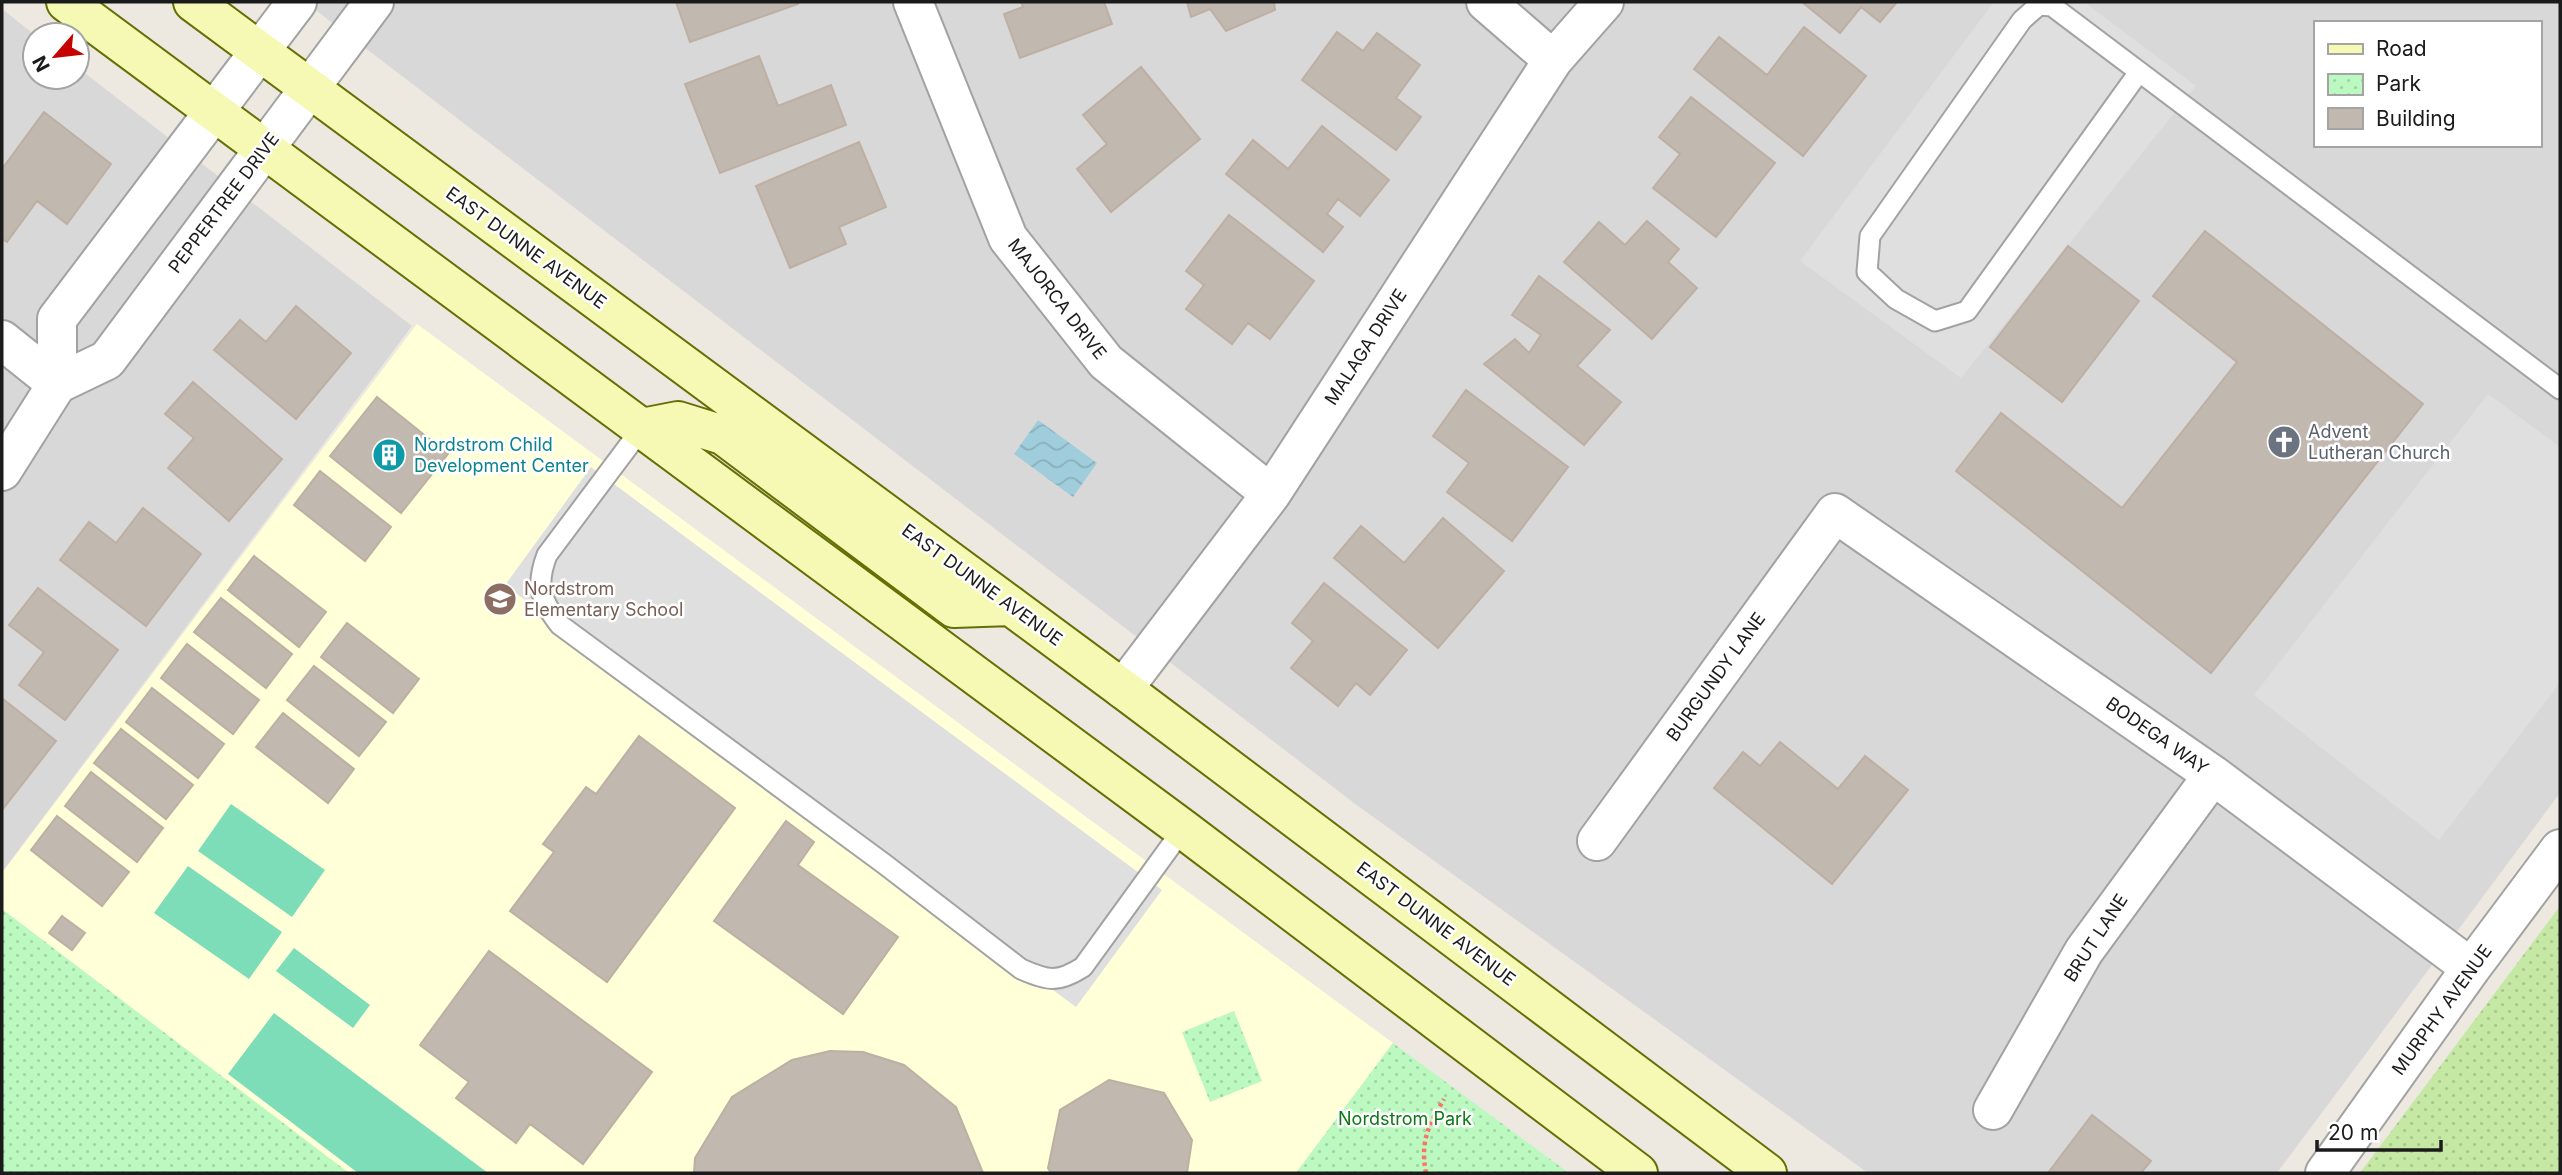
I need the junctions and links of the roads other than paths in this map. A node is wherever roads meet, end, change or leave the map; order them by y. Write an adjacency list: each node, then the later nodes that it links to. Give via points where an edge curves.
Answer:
1 (66, 2): 12 (main road)
2 (193, 2): 8 (main road, EAST DUNNE AVENUE)
3 (297, 2): 8 (street)
4 (374, 2): 11 (street, PEPPERTREE DRIVE)
5 (913, 2): 19 (street, MAJORCA DRIVE, via 1008,238 1106,362)
6 (1486, 2): 9 (street)
7 (1604, 2): 9 (street, MALAGA DRIVE)
8 (260, 52): 11 (main road, EAST DUNNE AVENUE); 12 (street)
9 (1553, 60): 19 (street, MALAGA DRIVE)
10 (2139, 72): 10 (lane, via 2052,6 2039,5 2022,20 1870,236 1867,272 1896,299 1934,321 1967,311); 16 (lane)
11 (310, 89): 13 (street, PEPPERTREE DRIVE); 21 (main road, EAST DUNNE AVENUE)
12 (215, 111): 13 (main road); 15 (street, via 57,319)
13 (266, 149): 15 (street, PEPPERTREE DRIVE, via 107,360); 17 (main road)
14 (2, 340): 15 (street)
15 (57, 384): 18 (street)
16 (2560, 389)
17 (642, 428): 21 (main road, via 678,421 723,435 954,608); 24 (main road); 24 (lane, via 547,555 540,573 548,610 560,625 1021,969 1041,978 1064,979 1083,967)
18 (2, 471)
19 (1271, 494): 22 (street, MALAGA DRIVE)
20 (1835, 513): 23 (street, BODEGA WAY); 25 (street, BURGUNDY LANE)
21 (1011, 606): 22 (main road, EAST DUNNE AVENUE)
22 (1123, 689): 30 (main road, EAST DUNNE AVENUE)
23 (2213, 775): 27 (street, BODEGA WAY); 28 (street, BRUT LANE, via 2084,951)
24 (1183, 830): 29 (main road)
25 (1597, 841)
26 (2560, 849): 27 (street, MURPHY AVENUE)
27 (2471, 968): 31 (street, MURPHY AVENUE)
28 (1993, 1110)
29 (1638, 1173)
30 (1768, 1173)
31 (2325, 1173)

